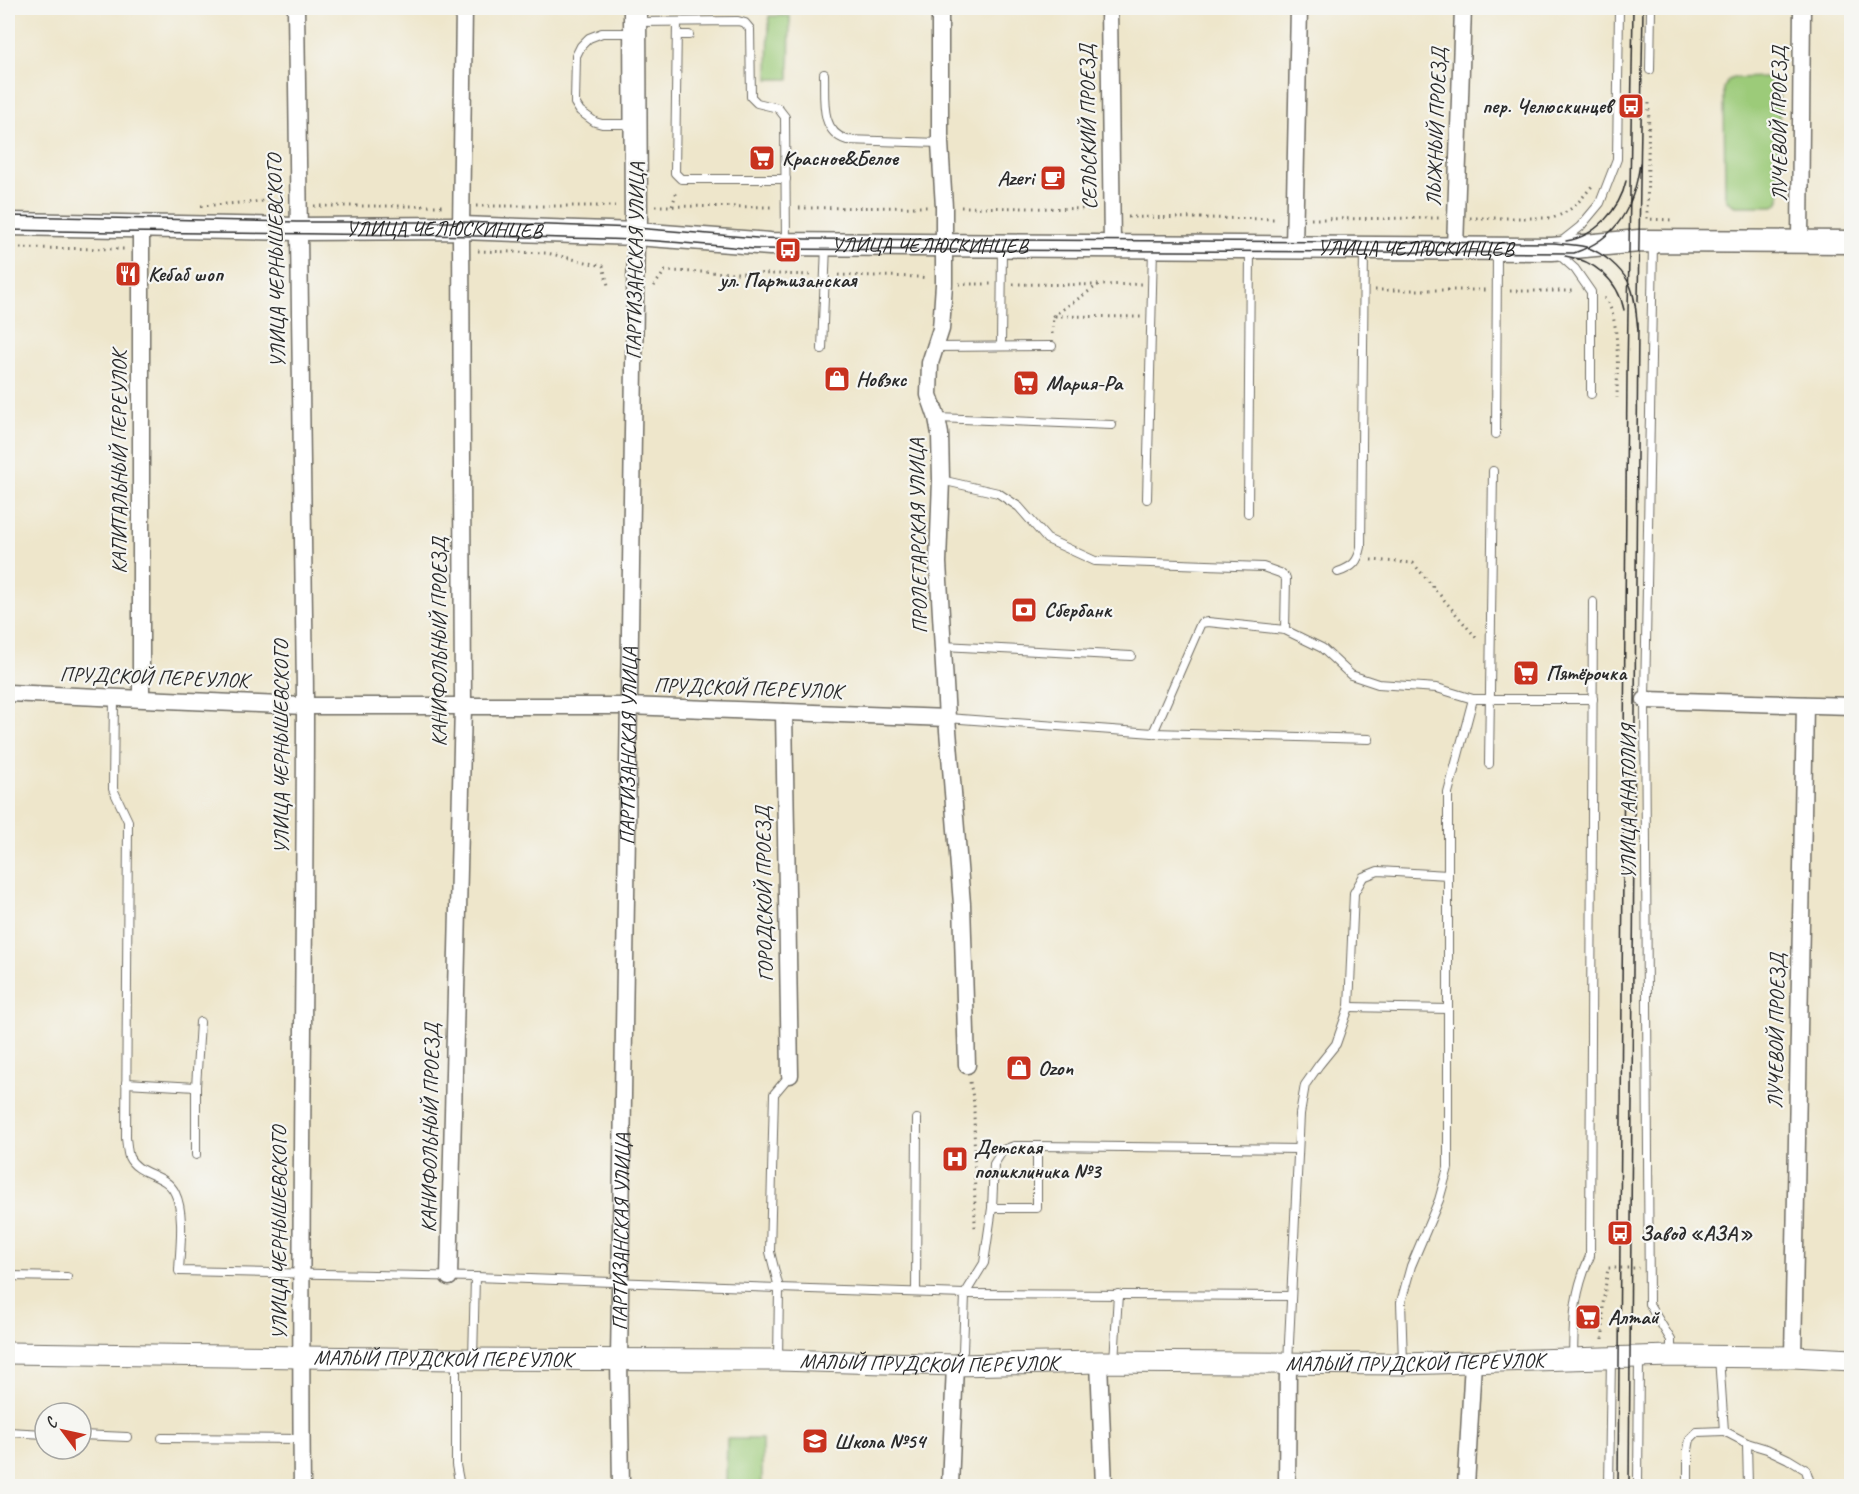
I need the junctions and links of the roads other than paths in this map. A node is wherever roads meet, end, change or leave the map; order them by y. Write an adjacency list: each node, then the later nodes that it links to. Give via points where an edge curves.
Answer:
1 (296, 8): 21 (street, УЛИЦА ЧЕРНЫШЕВСКОГО)
2 (464, 8): 23 (street, КАНИФОЛЬНЫЙ ПРОЕЗД)
3 (940, 8): 17 (street, ПРОЛЕТАРСКАЯ УЛИЦА)
4 (1109, 8): 31 (street, СЕЛЬСКИЙ ПРОЕЗД)
5 (1299, 8): 34 (street)
6 (1463, 8): 36 (street, ЛЫЖНЫЙ ПРОЕЗД)
7 (1619, 8): 38 (lane, via 1617,159 1600,203 1580,227)
8 (1651, 8): 14 (lane)
9 (1802, 8): 25 (street, ЛУЧЕВОЙ ПРОЕЗД)
10 (635, 21): 11 (lane); 16 (main road, ПАРТИЗАНСКАЯ УЛИЦА); 16 (lane, via 589,38 581,46 576,56 575,104 595,122)
11 (677, 22): 12 (lane); 18 (lane, via 738,21 748,26 750,94 757,104 778,108 784,114)
12 (677, 35): 13 (lane); 18 (lane, via 675,173 681,179)
13 (689, 35)
14 (1650, 70)
15 (824, 74): 17 (lane, via 827,122 835,135 847,140)
16 (636, 124): 22 (main road, ПАРТИЗАНСКАЯ УЛИЦА)
17 (940, 143): 29 (street, ПРОЛЕТАРСКАЯ УЛИЦА)
18 (786, 179): 27 (lane)
19 (8, 224): 20 (main road, УЛИЦА ЧЕЛЮСКИНЦЕВ)
20 (141, 226): 21 (main road, УЛИЦА ЧЕЛЮСКИНЦЕВ); 58 (street, КАПИТАЛЬНЫЙ ПЕРЕУЛОК)
21 (298, 229): 23 (main road, УЛИЦА ЧЕЛЮСКИНЦЕВ); 64 (street, УЛИЦА ЧЕРНЫШЕВСКОГО)
22 (636, 234): 23 (main road, УЛИЦА ЧЕЛЮСКИНЦЕВ); 27 (main road, УЛИЦА ЧЕЛЮСКИНЦЕВ); 66 (street, ПАРТИЗАНСКАЯ УЛИЦА)
23 (461, 239): 65 (street, КАНИФОЛЬНЫЙ ПРОЕЗД)
24 (1653, 241): 25 (main road, УЛИЦА ЧЕЛЮСКИНЦЕВ); 38 (main road, УЛИЦА ЧЕЛЮСКИНЦЕВ); 62 (lane, УЛИЦА АНАТОЛИЯ)
25 (1800, 242): 26 (main road, УЛИЦА ЧЕЛЮСКИНЦЕВ)
26 (1851, 242)
27 (786, 244): 28 (main road, УЛИЦА ЧЕЛЮСКИНЦЕВ)
28 (826, 244): 29 (main road, УЛИЦА ЧЕЛЮСКИНЦЕВ); 42 (lane)
29 (945, 245): 30 (main road, УЛИЦА ЧЕЛЮСКИНЦЕВ); 41 (street, ПРОЛЕТАРСКАЯ УЛИЦА, via 941,329)
30 (1002, 246): 31 (main road, УЛИЦА ЧЕЛЮСКИНЦЕВ); 39 (lane)
31 (1112, 246): 32 (main road, УЛИЦА ЧЕЛЮСКИНЦЕВ)
32 (1153, 246): 33 (main road, УЛИЦА ЧЕЛЮСКИНЦЕВ); 49 (lane)
33 (1250, 247): 34 (main road, УЛИЦА ЧЕЛЮСКИНЦЕВ); 50 (lane)
34 (1294, 247): 35 (main road, УЛИЦА ЧЕЛЮСКИНЦЕВ)
35 (1365, 248): 36 (main road, УЛИЦА ЧЕЛЮСКИНЦЕВ); 51 (lane, via 1361,547 1351,567)
36 (1455, 248): 37 (main road, УЛИЦА ЧЕЛЮСКИНЦЕВ)
37 (1497, 248): 38 (main road, УЛИЦА ЧЕЛЮСКИНЦЕВ); 46 (lane)
38 (1552, 249): 43 (lane, via 1575,269 1591,292)
39 (1001, 346): 40 (lane); 41 (lane)
40 (1052, 346)
41 (935, 347): 44 (street, ПРОЛЕТАРСКАЯ УЛИЦА, via 929,395)
42 (822, 349)
43 (1591, 394)
44 (937, 418): 45 (lane); 48 (street, ПРОЛЕТАРСКАЯ УЛИЦА)
45 (1112, 425)
46 (1496, 434)
47 (1493, 471): 60 (lane)
48 (941, 480): 53 (lane, via 998,493 1019,507 1047,539 1095,561 1263,567 1280,573 1286,578); 54 (street, ПРОЛЕТАРСКАЯ УЛИЦА, via 938,563)
49 (1148, 499)
50 (1248, 513)
51 (1338, 572)
52 (1593, 602): 61 (lane)
53 (1285, 630): 59 (lane, via 1322,648 1351,675 1378,684 1437,688); 70 (lane, via 1201,624)
54 (943, 646): 55 (lane); 69 (street, ПРОЛЕТАРСКАЯ УЛИЦА)
55 (1131, 656)
56 (8, 693): 57 (street, ПРУДСКОЙ ПЕРЕУЛОК)
57 (114, 698): 58 (street, ПРУДСКОЙ ПЕРЕУЛОК); 79 (lane, via 113,789 128,821)
58 (141, 698): 64 (street, ПРУДСКОЙ ПЕРЕУЛОК)
59 (1473, 699): 60 (lane); 73 (lane, via 1448,793)
60 (1490, 699): 61 (lane); 72 (lane)
61 (1593, 699): 104 (lane, via 1590,1256 1574,1308)
62 (1645, 700): 63 (street); 100 (lane, УЛИЦА АНАТОЛИЯ, via 1650,1304 1671,1340)
63 (1805, 705): 67 (street); 102 (street, ЛУЧЕВОЙ ПРОЕЗД)
64 (304, 706): 65 (street, ПРУДСКОЙ ПЕРЕУЛОК); 86 (street, УЛИЦА ЧЕРНЫШЕВСКОГО)
65 (463, 706): 66 (street, ПРУДСКОЙ ПЕРЕУЛОК); 89 (street, КАНИФОЛЬНЫЙ ПРОЕЗД)
66 (628, 706): 68 (street, ПРУДСКОЙ ПЕРЕУЛОК); 91 (street, ПАРТИЗАНСКАЯ УЛИЦА)
67 (1851, 706)
68 (784, 712): 69 (street, ПРУДСКОЙ ПЕРЕУЛОК); 78 (street, ГОРОДСКОЙ ПРОЕЗД)
69 (947, 718): 70 (lane); 77 (street, ПРОЛЕТАРСКАЯ УЛИЦА, via 962,904)
70 (1153, 733): 71 (lane)
71 (1369, 739)
72 (1489, 764)
73 (1448, 875): 74 (lane, via 1377,872 1363,877 1354,893); 75 (lane)
74 (1349, 1007): 75 (lane); 83 (lane, via 1336,1044 1305,1085)
75 (1448, 1009): 112 (lane, via 1448,1168 1401,1302)
76 (200, 1022): 80 (lane)
77 (967, 1065)
78 (790, 1075): 92 (lane, via 774,1094 771,1252)
79 (126, 1083): 80 (lane); 86 (lane, via 129,1157 141,1170 162,1178 174,1190 180,1206 179,1271)
80 (196, 1087): 84 (lane)
81 (917, 1119): 93 (lane)
82 (1036, 1146): 83 (lane); 85 (lane, via 1003,1150 994,1164); 85 (lane, via 1037,1208)
83 (1298, 1149): 96 (lane)
84 (196, 1155)
85 (992, 1208): 94 (lane, via 984,1263)
86 (301, 1274): 89 (lane); 103 (street, УЛИЦА ЧЕРНЫШЕВСКОГО)
87 (8, 1276): 88 (lane)
88 (67, 1277)
89 (449, 1277): 90 (lane)
90 (475, 1277): 91 (lane); 105 (lane)
91 (620, 1283): 92 (lane); 106 (street, ПАРТИЗАНСКАЯ УЛИЦА)
92 (779, 1288): 93 (lane); 107 (lane)
93 (916, 1292): 94 (lane)
94 (965, 1294): 95 (lane); 113 (lane, via 963,1351)
95 (1118, 1294): 96 (lane); 110 (lane)
96 (1291, 1296): 111 (lane)
97 (1607, 1348): 99 (street, МАЛЫЙ ПРУДСКОЙ ПЕРЕУЛОК); 104 (street, МАЛЫЙ ПРУДСКОЙ ПЕРЕУЛОК); 129 (lane)
98 (8, 1353): 103 (street, МАЛЫЙ ПРУДСКОЙ ПЕРЕУЛОК)
99 (1639, 1356): 100 (street, МАЛЫЙ ПРУДСКОЙ ПЕРЕУЛОК); 130 (lane)
100 (1671, 1356): 101 (street, МАЛЫЙ ПРУДСКОЙ ПЕРЕУЛОК)
101 (1719, 1356): 102 (street, МАЛЫЙ ПРУДСКОЙ ПЕРЕУЛОК); 114 (lane)
102 (1793, 1357): 108 (street, МАЛЫЙ ПРУДСКОЙ ПЕРЕУЛОК)
103 (301, 1358): 105 (street, МАЛЫЙ ПРУДСКОЙ ПЕРЕУЛОК); 120 (street, УЛИЦА ЧЕРНЫШЕВСКОГО)
104 (1573, 1358): 109 (street, МАЛЫЙ ПРУДСКОЙ ПЕРЕУЛОК)
105 (465, 1359): 106 (street, МАЛЫЙ ПРУДСКОЙ ПЕРЕУЛОК); 123 (lane, via 456,1465)
106 (619, 1360): 107 (street, МАЛЫЙ ПРУДСКОЙ ПЕРЕУЛОК); 124 (street, ПАРТИЗАНСКАЯ УЛИЦА)
107 (778, 1360): 113 (street, МАЛЫЙ ПРУДСКОЙ ПЕРЕУЛОК)
108 (1851, 1360)
109 (1473, 1362): 112 (street, МАЛЫЙ ПРУДСКОЙ ПЕРЕУЛОК); 128 (street)
110 (1107, 1363): 111 (street, МАЛЫЙ ПРУДСКОЙ ПЕРЕУЛОК); 113 (street, МАЛЫЙ ПРУДСКОЙ ПЕРЕУЛОК); 126 (street)
111 (1288, 1364): 112 (street, МАЛЫЙ ПРУДСКОЙ ПЕРЕУЛОК); 127 (street)
112 (1402, 1364)
113 (955, 1365): 125 (street)
114 (1724, 1431): 121 (lane); 131 (lane, via 1697,1432 1690,1439)
115 (8, 1432): 116 (lane)
116 (33, 1433)
117 (93, 1436): 118 (lane)
118 (127, 1437)
119 (162, 1438): 120 (lane)
120 (302, 1439): 122 (street, УЛИЦА ЧЕРНЫШЕВСКОГО)
121 (1747, 1443): 132 (lane); 133 (lane, via 1806,1470)
122 (302, 1486)
123 (460, 1486)
124 (621, 1486)
125 (950, 1486)
126 (1104, 1486)
127 (1287, 1486)
128 (1466, 1486)
129 (1609, 1486)
130 (1638, 1486)
131 (1688, 1486)
132 (1748, 1486)
133 (1811, 1486)

